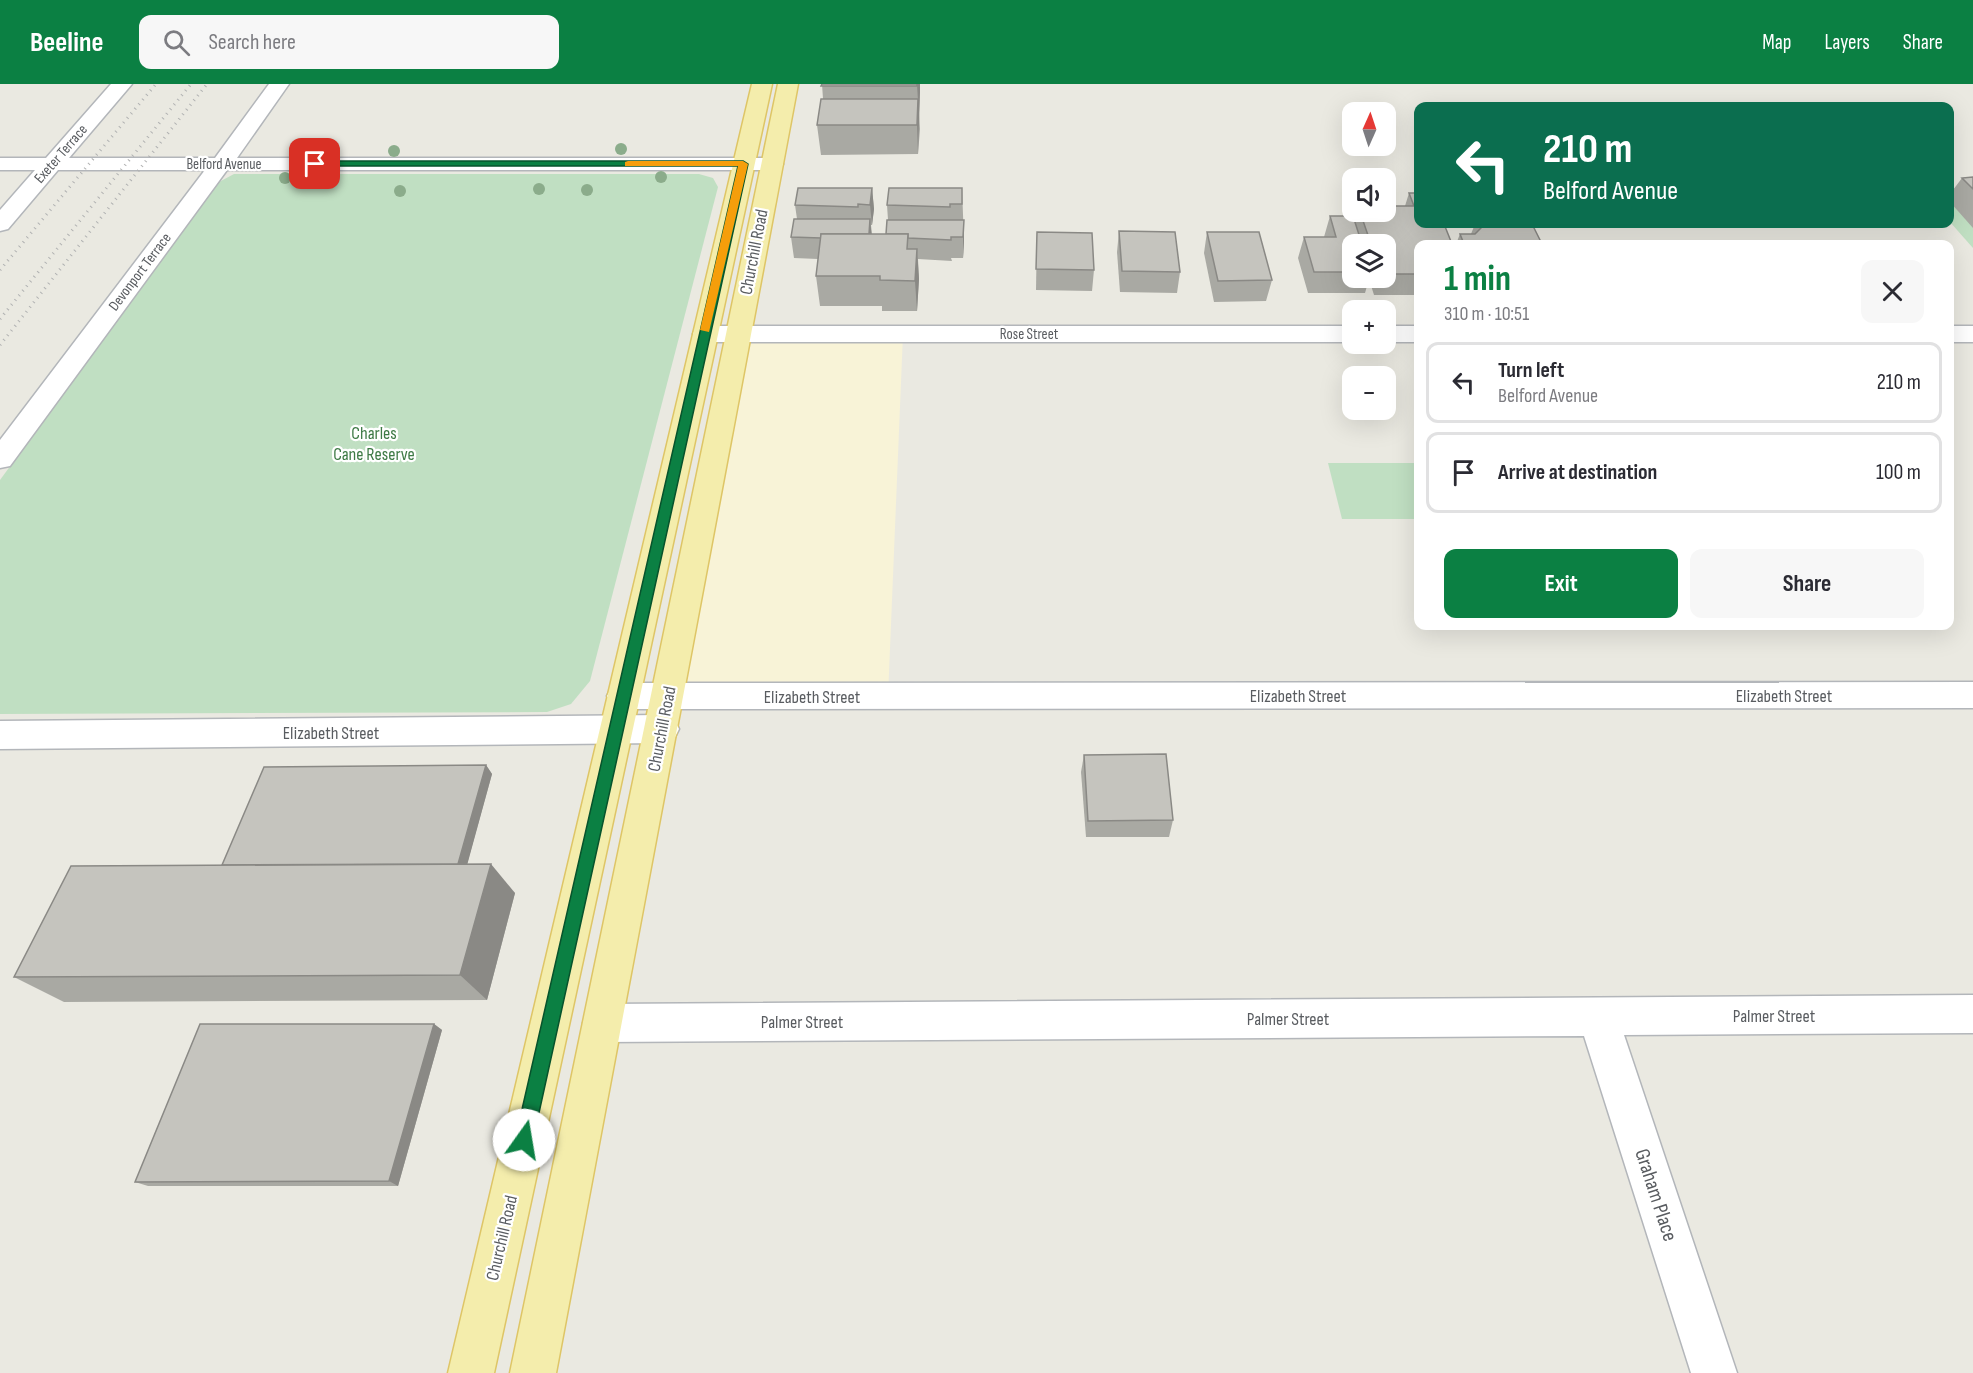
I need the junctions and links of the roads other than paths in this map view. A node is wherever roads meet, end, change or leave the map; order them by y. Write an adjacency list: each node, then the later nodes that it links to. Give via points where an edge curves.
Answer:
1 (122, 84): 6 (street, Exeter Terrace)
2 (279, 84): 7 (street, Devonport Terrace)
3 (762, 84): 8 (main road, Churchill Road)
4 (788, 84): 8 (main road, Churchill Road)
5 (0, 164): 6 (street, Belford Avenue)
6 (53, 164): 7 (street, Belford Avenue); 9 (street, Exeter Terrace)
7 (222, 164): 8 (street, Belford Avenue); 17 (street, Devonport Terrace)
8 (757, 164): 10 (main road, Churchill Road); 11 (main road, Churchill Road)
9 (0, 224)
10 (705, 334): 11 (street, Rose Street); 20 (main road, Churchill Road)
11 (738, 334): 12 (street, Rose Street); 19 (main road, Churchill Road)
12 (1342, 334)
13 (1396, 334): 14 (street)
14 (1414, 334)
15 (1954, 334): 16 (street)
16 (1973, 334)
17 (0, 459)
18 (1973, 695): 19 (street, Elizabeth Street)
19 (668, 696): 20 (street, Elizabeth Street); 21 (main road, Churchill Road)
20 (620, 712): 21 (street, Elizabeth Street); 22 (street, Elizabeth Street, via 556,732); 26 (main road, Churchill Road)
21 (662, 729): 25 (main road, Churchill Road)
22 (0, 735)
23 (1973, 1014): 24 (street, Palmer Street)
24 (1598, 1017): 25 (street, Palmer Street); 28 (street, Graham Place)
25 (603, 1023): 27 (main road, Churchill Road)
26 (471, 1373)
27 (533, 1373)
28 (1714, 1373)

